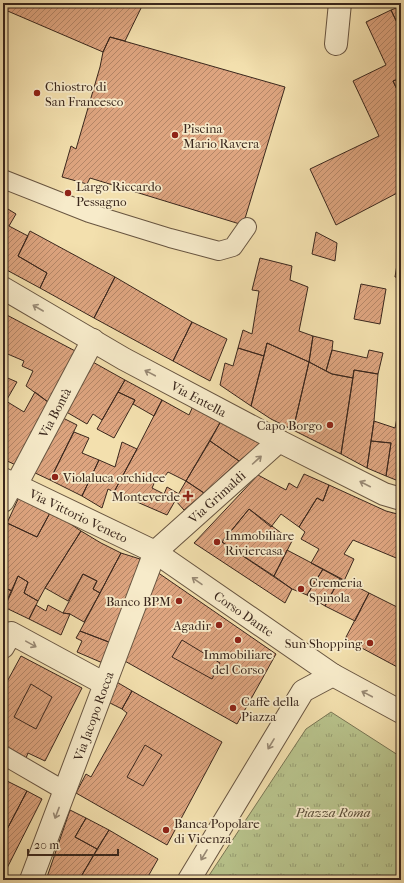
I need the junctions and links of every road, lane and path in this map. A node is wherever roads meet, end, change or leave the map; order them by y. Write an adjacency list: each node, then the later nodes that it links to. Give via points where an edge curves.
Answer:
1 (340, 3): 2 (street)
2 (336, 44)
3 (3, 179): 4 (lane, via 89,213 219,251 233,247)
4 (247, 226)
5 (3, 288): 6 (street, Via Entella, one-way to 5)
6 (93, 340): 7 (street, Via Entella, one-way to 6, via 124,359); 8 (street, Via Bontà)
7 (279, 440): 9 (street, Via Entella, one-way to 7, via 384,494); 10 (street, Via Grimaldi, one-way to 7)
8 (8, 487): 10 (street, Via Vittorio Veneto)
9 (401, 499)
10 (155, 552): 12 (street, Corso Dante, one-way to 10); 13 (street, Via Jacopo Rocca)
11 (3, 647): 13 (street, one-way to 13, via 11,633)
12 (333, 675): 14 (street, one-way to 12); 18 (street, one-way to 18, via 303,691)
13 (104, 684): 16 (street, Via Jacopo Rocca)
14 (401, 712)
15 (3, 755): 16 (lane)
16 (65, 791): 17 (street, Via Jacopo Rocca, one-way to 17)
17 (32, 880)
18 (189, 880)

